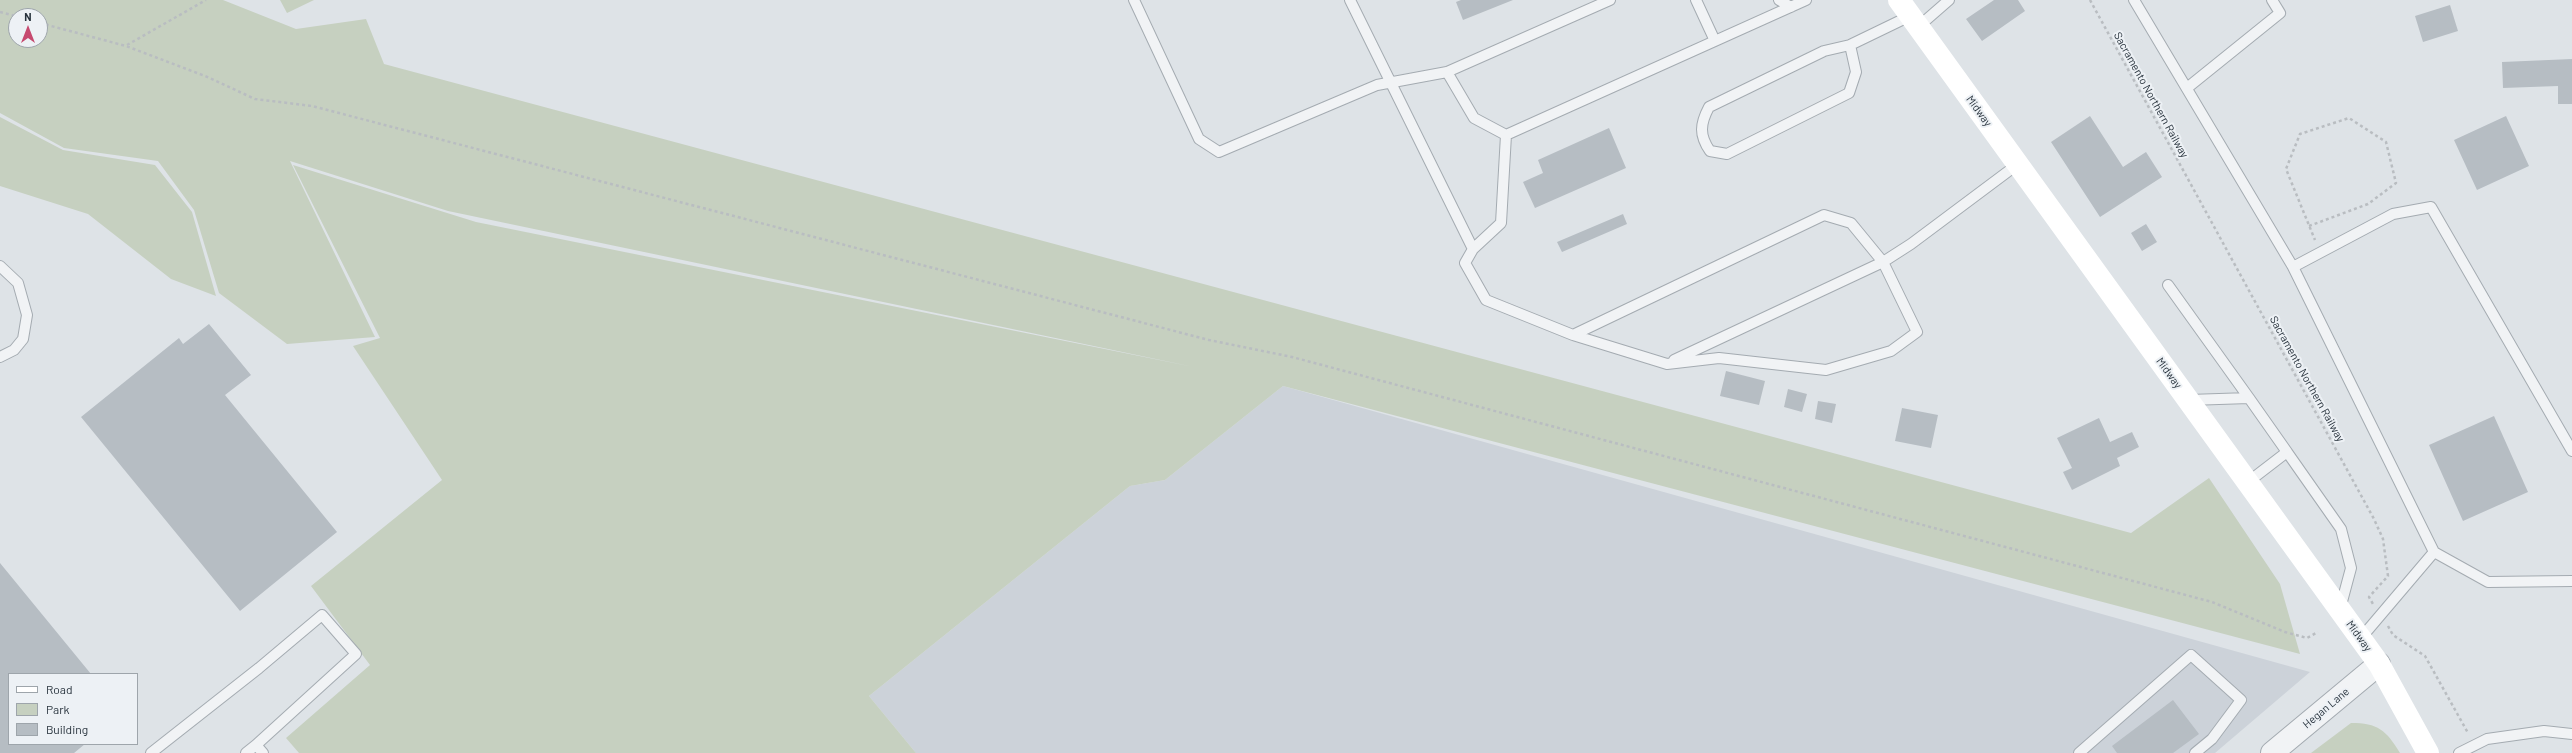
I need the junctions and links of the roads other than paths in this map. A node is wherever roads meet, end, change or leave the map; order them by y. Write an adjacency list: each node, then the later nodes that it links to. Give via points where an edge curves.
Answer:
1 (1134, 0): 15 (lane, via 1199,139 1219,152 1377,86)
2 (1350, 0): 15 (lane)
3 (1610, 0): 14 (lane)
4 (1696, 0): 12 (lane)
5 (1780, 0): 10 (lane)
6 (1806, 0): 10 (lane)
7 (1948, 0): 11 (lane)
8 (2134, 0): 16 (lane)
9 (2272, 0): 16 (lane, via 2280,13)
10 (1791, 7): 12 (lane)
11 (1909, 14): 13 (lane); 18 (main road, Midway)
12 (1715, 40): 17 (lane)
13 (1850, 45): 13 (lane, via 1824,51 1709,107 1701,123 1702,139 1710,151 1727,154 1849,93 1856,72)
14 (1447, 72): 15 (lane); 17 (lane, via 1474,118)
15 (1391, 83): 19 (lane)
16 (2187, 88): 22 (lane)
17 (1506, 135): 19 (lane, via 1501,223)
18 (2018, 164): 20 (lane); 28 (main road, Midway)
19 (1473, 249): 24 (lane, via 1465,263 1486,300)
20 (1883, 262): 24 (lane, via 1851,223 1824,215); 26 (lane); 26 (lane, via 1917,332 1891,350 1826,370 1719,358)
21 (0, 266): 25 (lane, via 18,283 27,315 23,339 14,350)
22 (2293, 267): 29 (lane, via 2394,214 2431,207); 32 (lane)
23 (2168, 285): 27 (lane)
24 (1573, 335): 26 (lane)
25 (0, 357)
26 (1667, 364)
27 (2248, 398): 28 (lane); 30 (lane)
28 (2188, 400): 31 (main road, Midway)
29 (2572, 451)
30 (2286, 452): 31 (lane); 34 (lane, via 2341,529 2351,568)
31 (2248, 482): 34 (main road, Midway)
32 (2434, 552): 33 (lane, via 2488,582); 35 (lane)
33 (2572, 581)
34 (2340, 609): 35 (main road, Midway)
35 (2361, 638): 36 (main road, Midway)
36 (2379, 664): 44 (street, Hegan Lane); 45 (main road, Midway)
37 (2572, 734): 46 (lane, via 2544,731 2488,739)
38 (256, 745): 39 (lane, via 356,654 322,615); 40 (lane); 41 (lane)
39 (152, 753)
40 (246, 753)
41 (263, 753)
42 (2079, 753): 43 (lane, via 2191,655 2241,700 2212,740)
43 (2194, 753)
44 (2272, 753)
45 (2428, 753)
46 (2459, 753)

